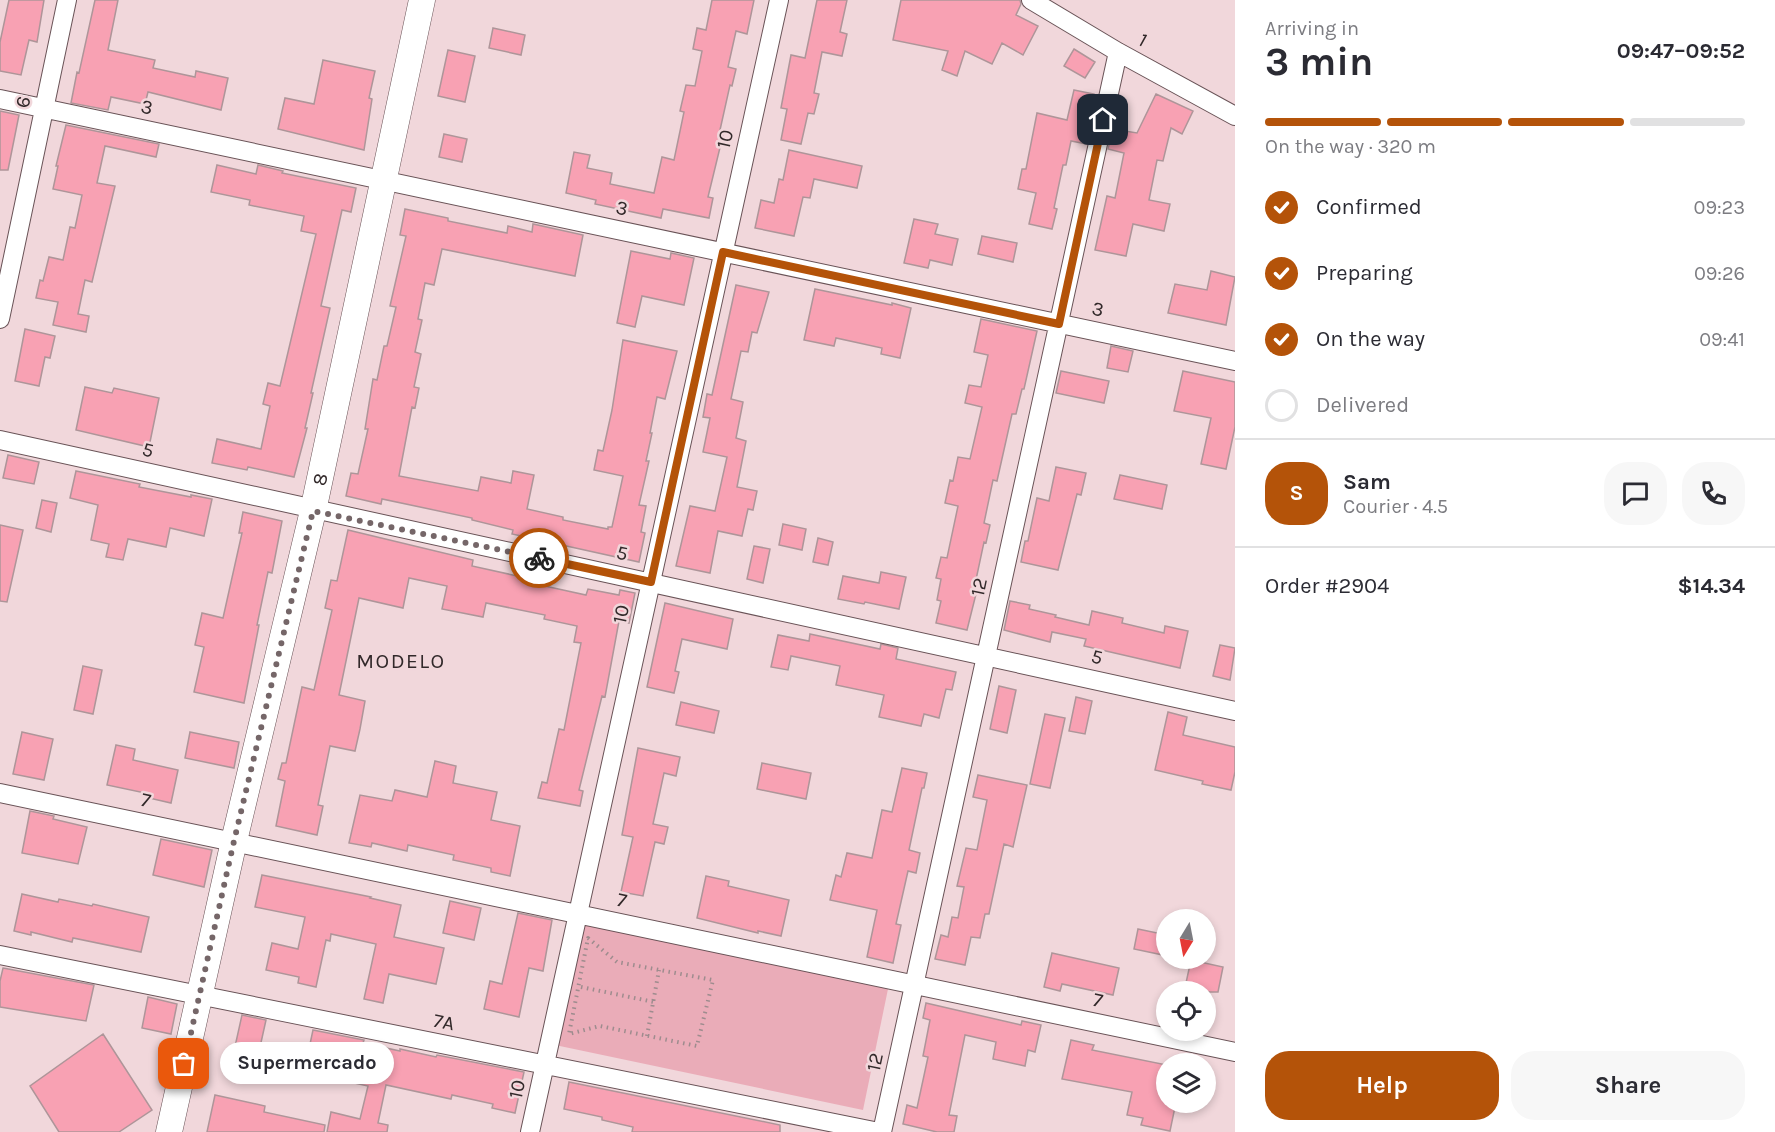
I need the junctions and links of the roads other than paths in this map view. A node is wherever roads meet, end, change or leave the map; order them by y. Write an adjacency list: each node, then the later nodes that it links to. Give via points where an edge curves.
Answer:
1 (67, 0): 7 (street, 6)
2 (422, 0): 9 (street, 8)
3 (779, 0): 10 (street, 10)
4 (1030, 0): 5 (street, 1)
5 (1118, 52): 8 (street, 1); 12 (street, 12)
6 (0, 99): 7 (street, 3)
7 (44, 108): 9 (street, 3); 11 (street, 6)
8 (1235, 116)
9 (385, 180): 10 (street, 3); 15 (street, 8)
10 (723, 252): 12 (street, 3); 16 (street, 10)
11 (0, 319)
12 (1059, 324): 13 (street, 3); 17 (street, 12)
13 (1235, 361)
14 (0, 440): 15 (street, 5)
15 (313, 511): 16 (street, 5); 20 (street, 8)
16 (651, 582): 17 (street, 5); 21 (street, 10)
17 (987, 655): 18 (street, 5); 23 (street, 12)
18 (1235, 711)
19 (0, 793): 20 (street, 7)
20 (234, 841): 21 (street, 7); 24 (street, 8)
21 (578, 913): 23 (street, 7); 26 (street, 10)
22 (0, 955): 24 (street, 7A)
23 (915, 984): 25 (street, 7); 29 (street, 12)
24 (199, 995): 26 (street, 7A); 27 (street, 8)
25 (1235, 1052)
26 (545, 1065): 28 (street, 10); 29 (street, 7A)
27 (169, 1132)
28 (530, 1132)
29 (881, 1132)

